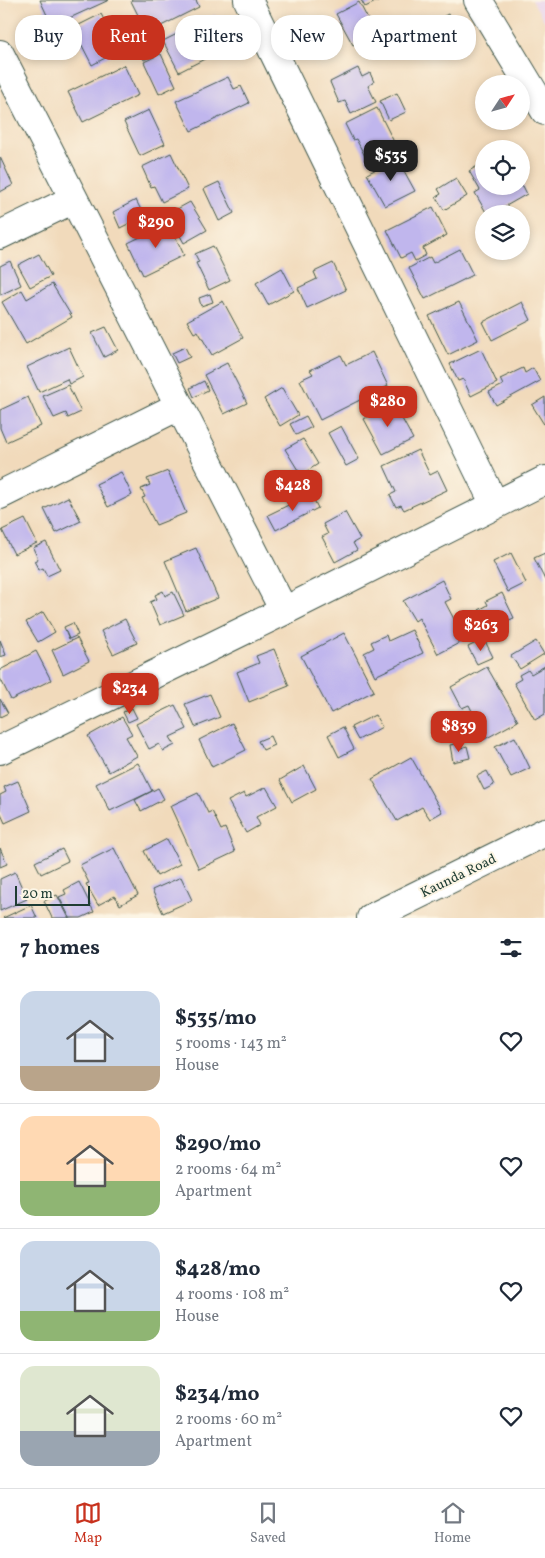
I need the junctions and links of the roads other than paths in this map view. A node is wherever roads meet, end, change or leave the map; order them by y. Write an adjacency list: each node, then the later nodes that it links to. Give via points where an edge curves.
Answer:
1 (248, 0): 10 (street)
2 (478, 0): 4 (street)
3 (0, 54): 5 (street)
4 (545, 111)
5 (74, 199): 6 (street); 7 (street)
6 (0, 235)
7 (179, 406): 9 (street); 11 (street)
8 (545, 480): 10 (street)
9 (0, 494)
10 (495, 505): 11 (street)
11 (284, 611): 12 (street)
12 (0, 750)
13 (545, 832): 14 (street, Kaunda Road)
14 (371, 918)

